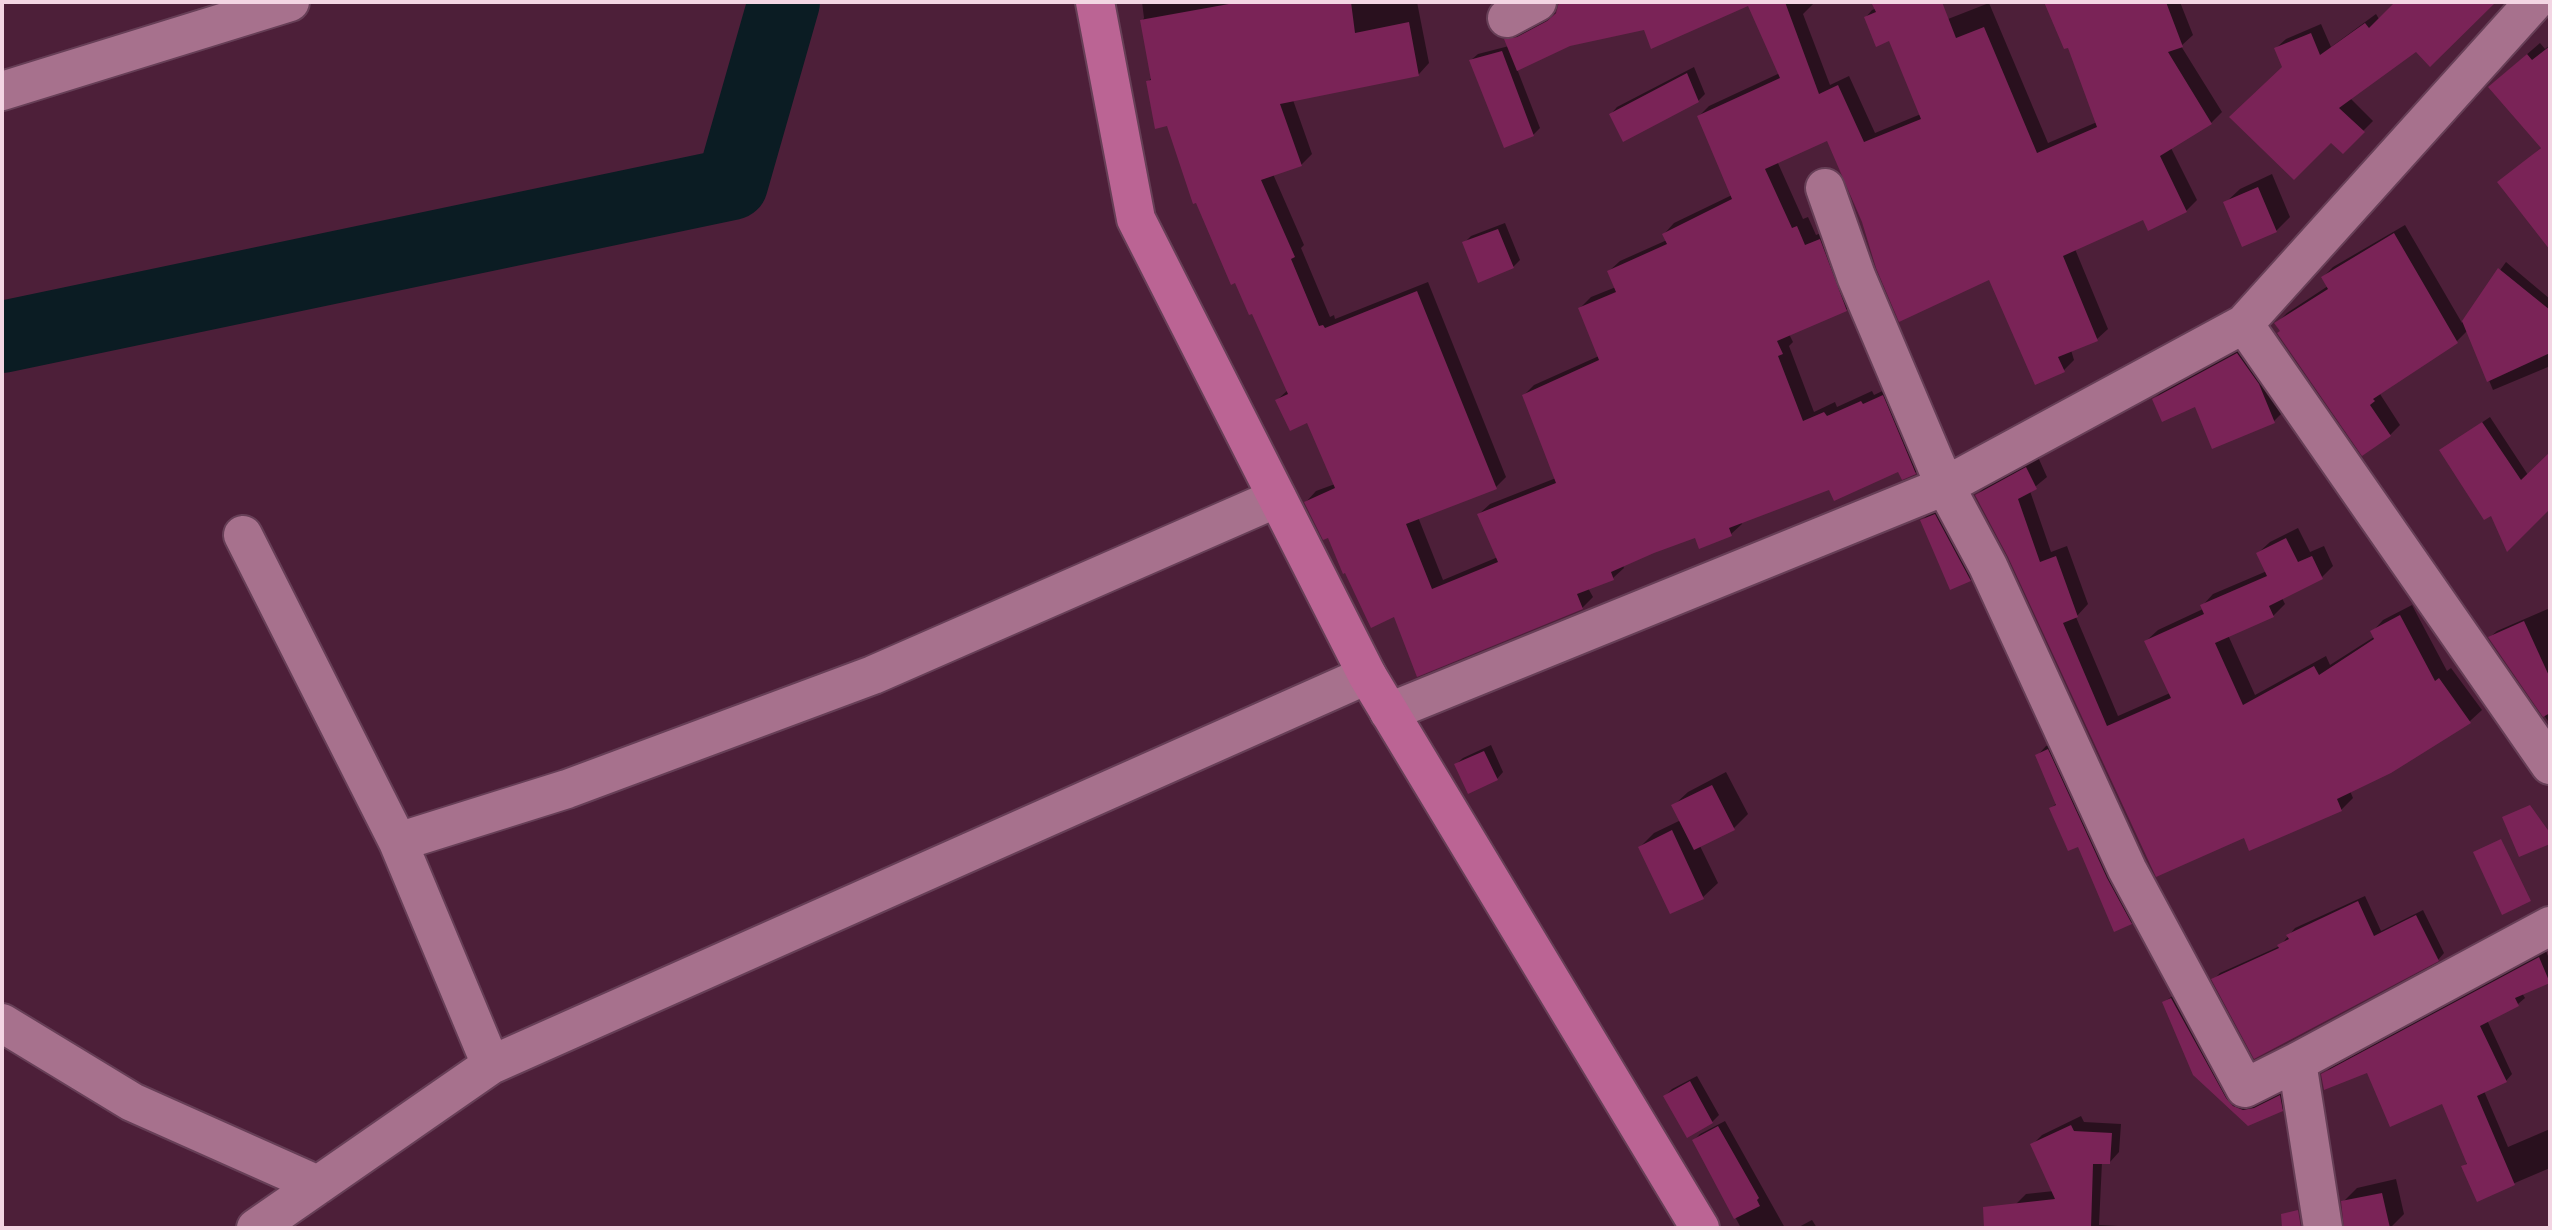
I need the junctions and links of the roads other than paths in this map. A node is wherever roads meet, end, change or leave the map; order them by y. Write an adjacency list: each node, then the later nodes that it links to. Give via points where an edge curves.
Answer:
1 (290, 2): 4 (street)
2 (1094, 2): 9 (main road, via 1136,219)
3 (2534, 2): 7 (street)
4 (242, 9): 5 (street)
5 (2, 91)
6 (1825, 188): 8 (street, via 1856,276)
7 (2244, 324): 8 (street); 13 (street)
8 (1945, 486): 12 (street); 17 (street, via 1988,566 2127,869 2245,1088)
9 (1277, 498): 11 (main road); 14 (street, via 873,675 567,789)
10 (243, 535): 14 (street)
11 (1367, 676): 12 (main road); 18 (street)
12 (1389, 712): 21 (main road)
13 (2550, 765)
14 (398, 842): 18 (street)
15 (2550, 926): 17 (street)
16 (2, 1023): 19 (street, via 132,1102)
17 (2297, 1062): 22 (street)
18 (491, 1065): 19 (street)
19 (318, 1185): 20 (street)
20 (256, 1228)
21 (1700, 1228)
22 (2323, 1228)

